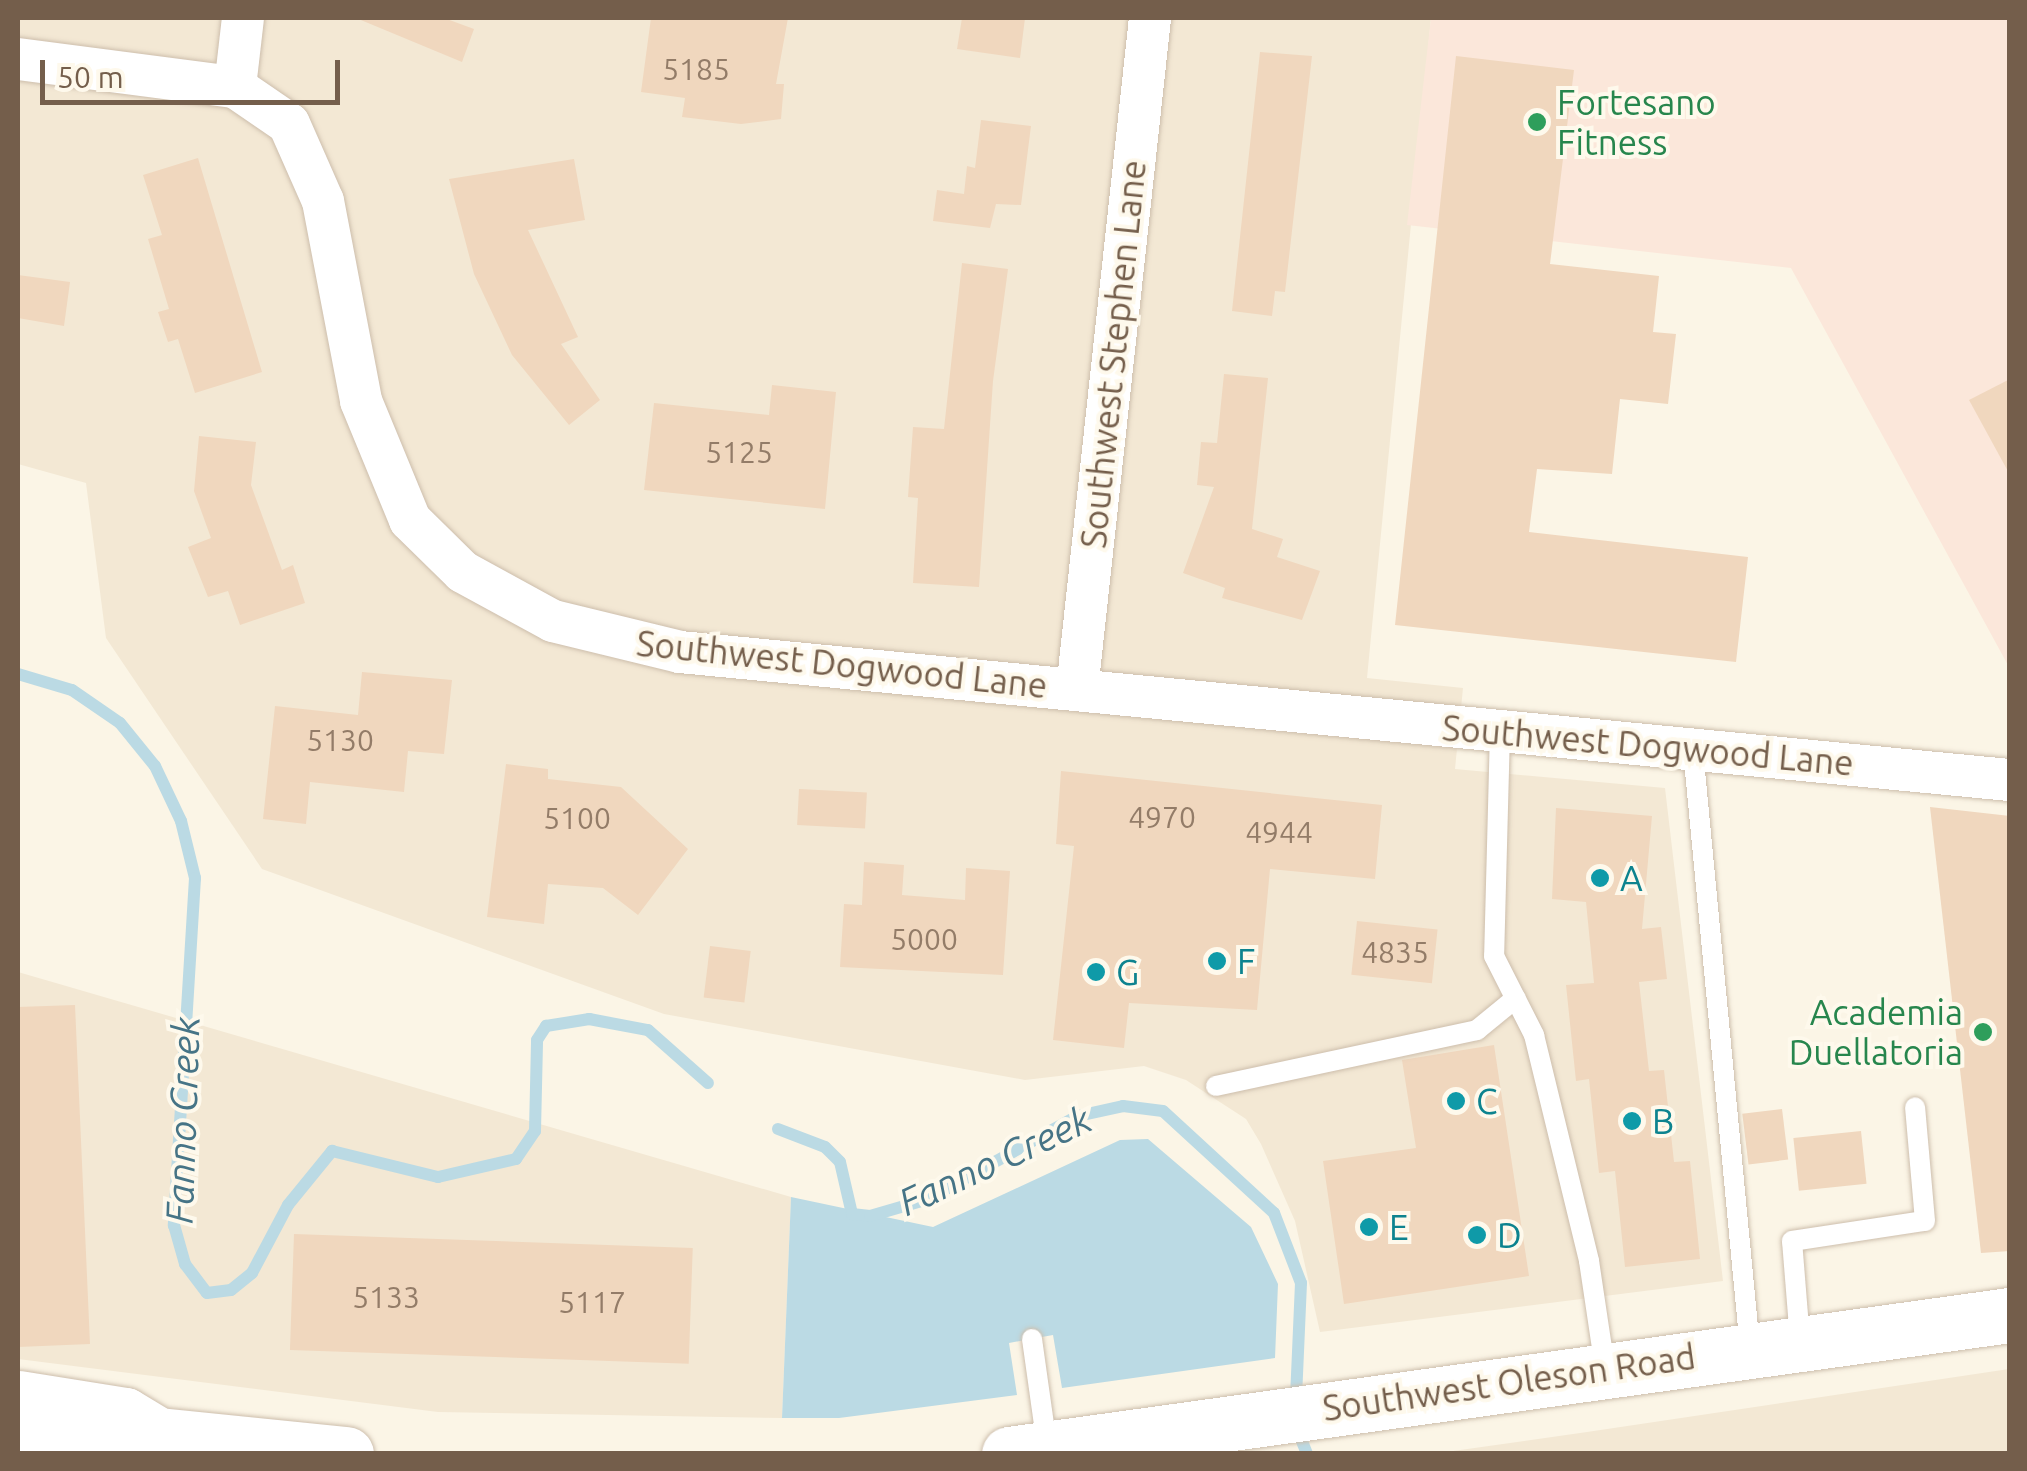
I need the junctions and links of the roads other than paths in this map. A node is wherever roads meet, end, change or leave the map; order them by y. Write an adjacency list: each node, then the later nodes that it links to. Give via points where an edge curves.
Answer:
1 (242, 18): 4 (street)
2 (1150, 18): 5 (street, Southwest Stephen Lane)
3 (18, 60): 4 (street, Southwest Dogwood Lane)
4 (235, 87): 5 (street, Southwest Dogwood Lane, via 290,124 306,152 324,201 360,401 382,465 410,520 463,572 554,620 680,652)
5 (1077, 690): 6 (street, Southwest Dogwood Lane)
6 (1500, 731): 7 (street, Southwest Dogwood Lane); 9 (lane, via 1494,956)
7 (1694, 750): 8 (street, Southwest Dogwood Lane); 14 (lane)
8 (2010, 780)
9 (1516, 998): 10 (lane, via 1478,1030); 15 (lane, via 1534,1035 1588,1262)
10 (1216, 1086)
11 (1915, 1108): 14 (lane, via 1925,1221 1792,1241)
12 (2010, 1315): 14 (main road, Southwest Oleson Road)
13 (1032, 1339): 19 (lane)
14 (1776, 1344): 15 (main road, Southwest Oleson Road)
15 (1605, 1368): 19 (main road, Southwest Oleson Road)
16 (18, 1398): 18 (main road, via 125,1415)
17 (18, 1441): 18 (main road)
18 (158, 1444): 20 (main road)
19 (1028, 1451)
20 (346, 1454)

